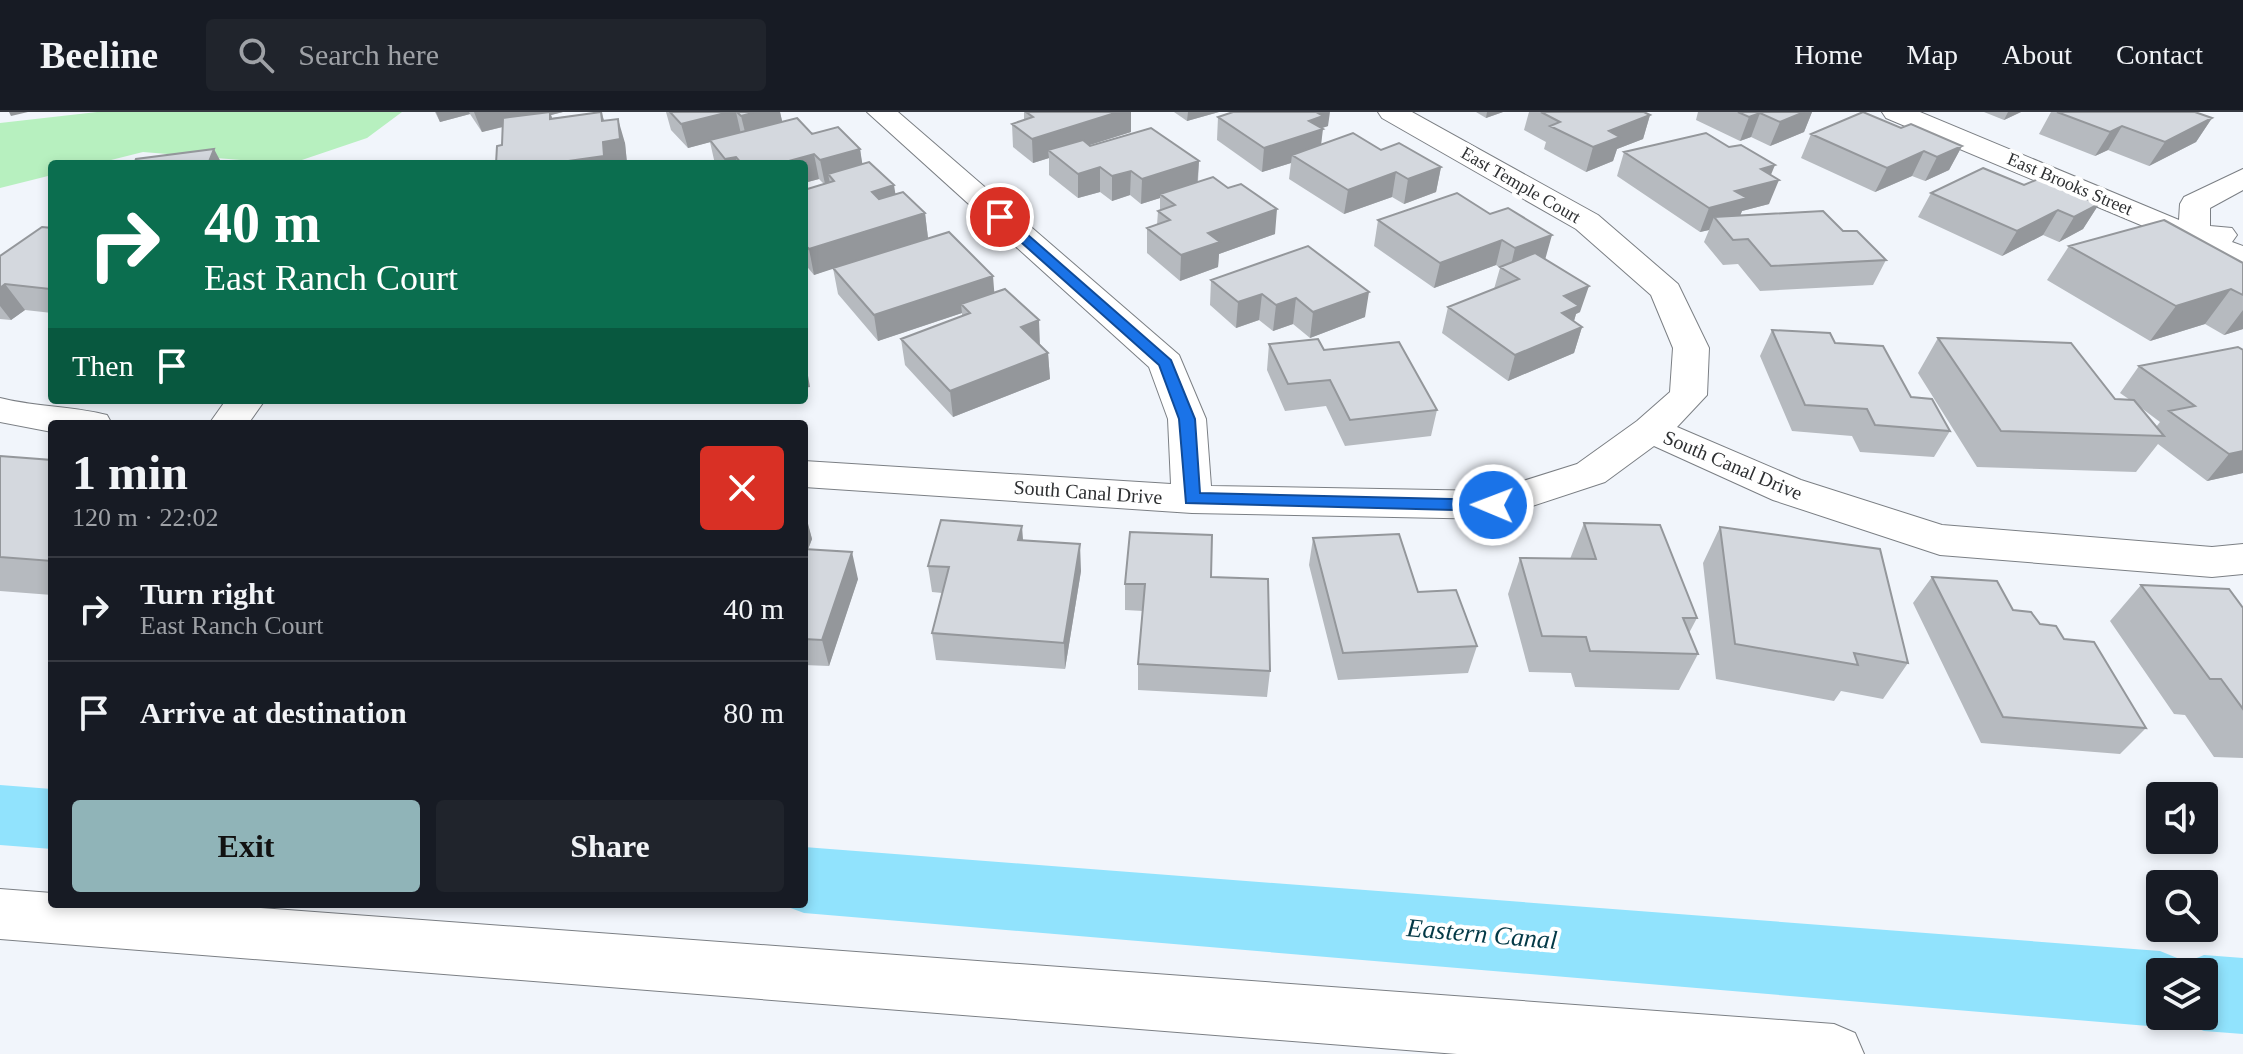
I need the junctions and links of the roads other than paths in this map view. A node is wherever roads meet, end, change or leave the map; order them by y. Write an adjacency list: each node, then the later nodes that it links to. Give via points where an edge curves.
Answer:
1 (881, 112): 12 (street, via 1166,363 1187,419)
2 (1392, 112): 10 (street, East Temple Court, via 1587,222 1666,291 1691,348 1688,395)
3 (1896, 112): 6 (street, East Brooks Street)
4 (2243, 178): 6 (street, via 2195,204)
5 (2243, 233): 6 (street)
6 (2194, 236): 7 (street, East Brooks Street)
7 (2243, 258)
8 (0, 410): 9 (street)
9 (54, 420)
10 (1651, 430): 12 (street, South Canal Drive, via 1591,473 1493,505); 13 (street, South Canal Drive, via 1787,490 1940,540 2212,562)
11 (808, 474): 12 (street, South Canal Drive)
12 (1192, 499)
13 (2243, 559)
14 (0, 914): 15 (street)
15 (1834, 1054)

